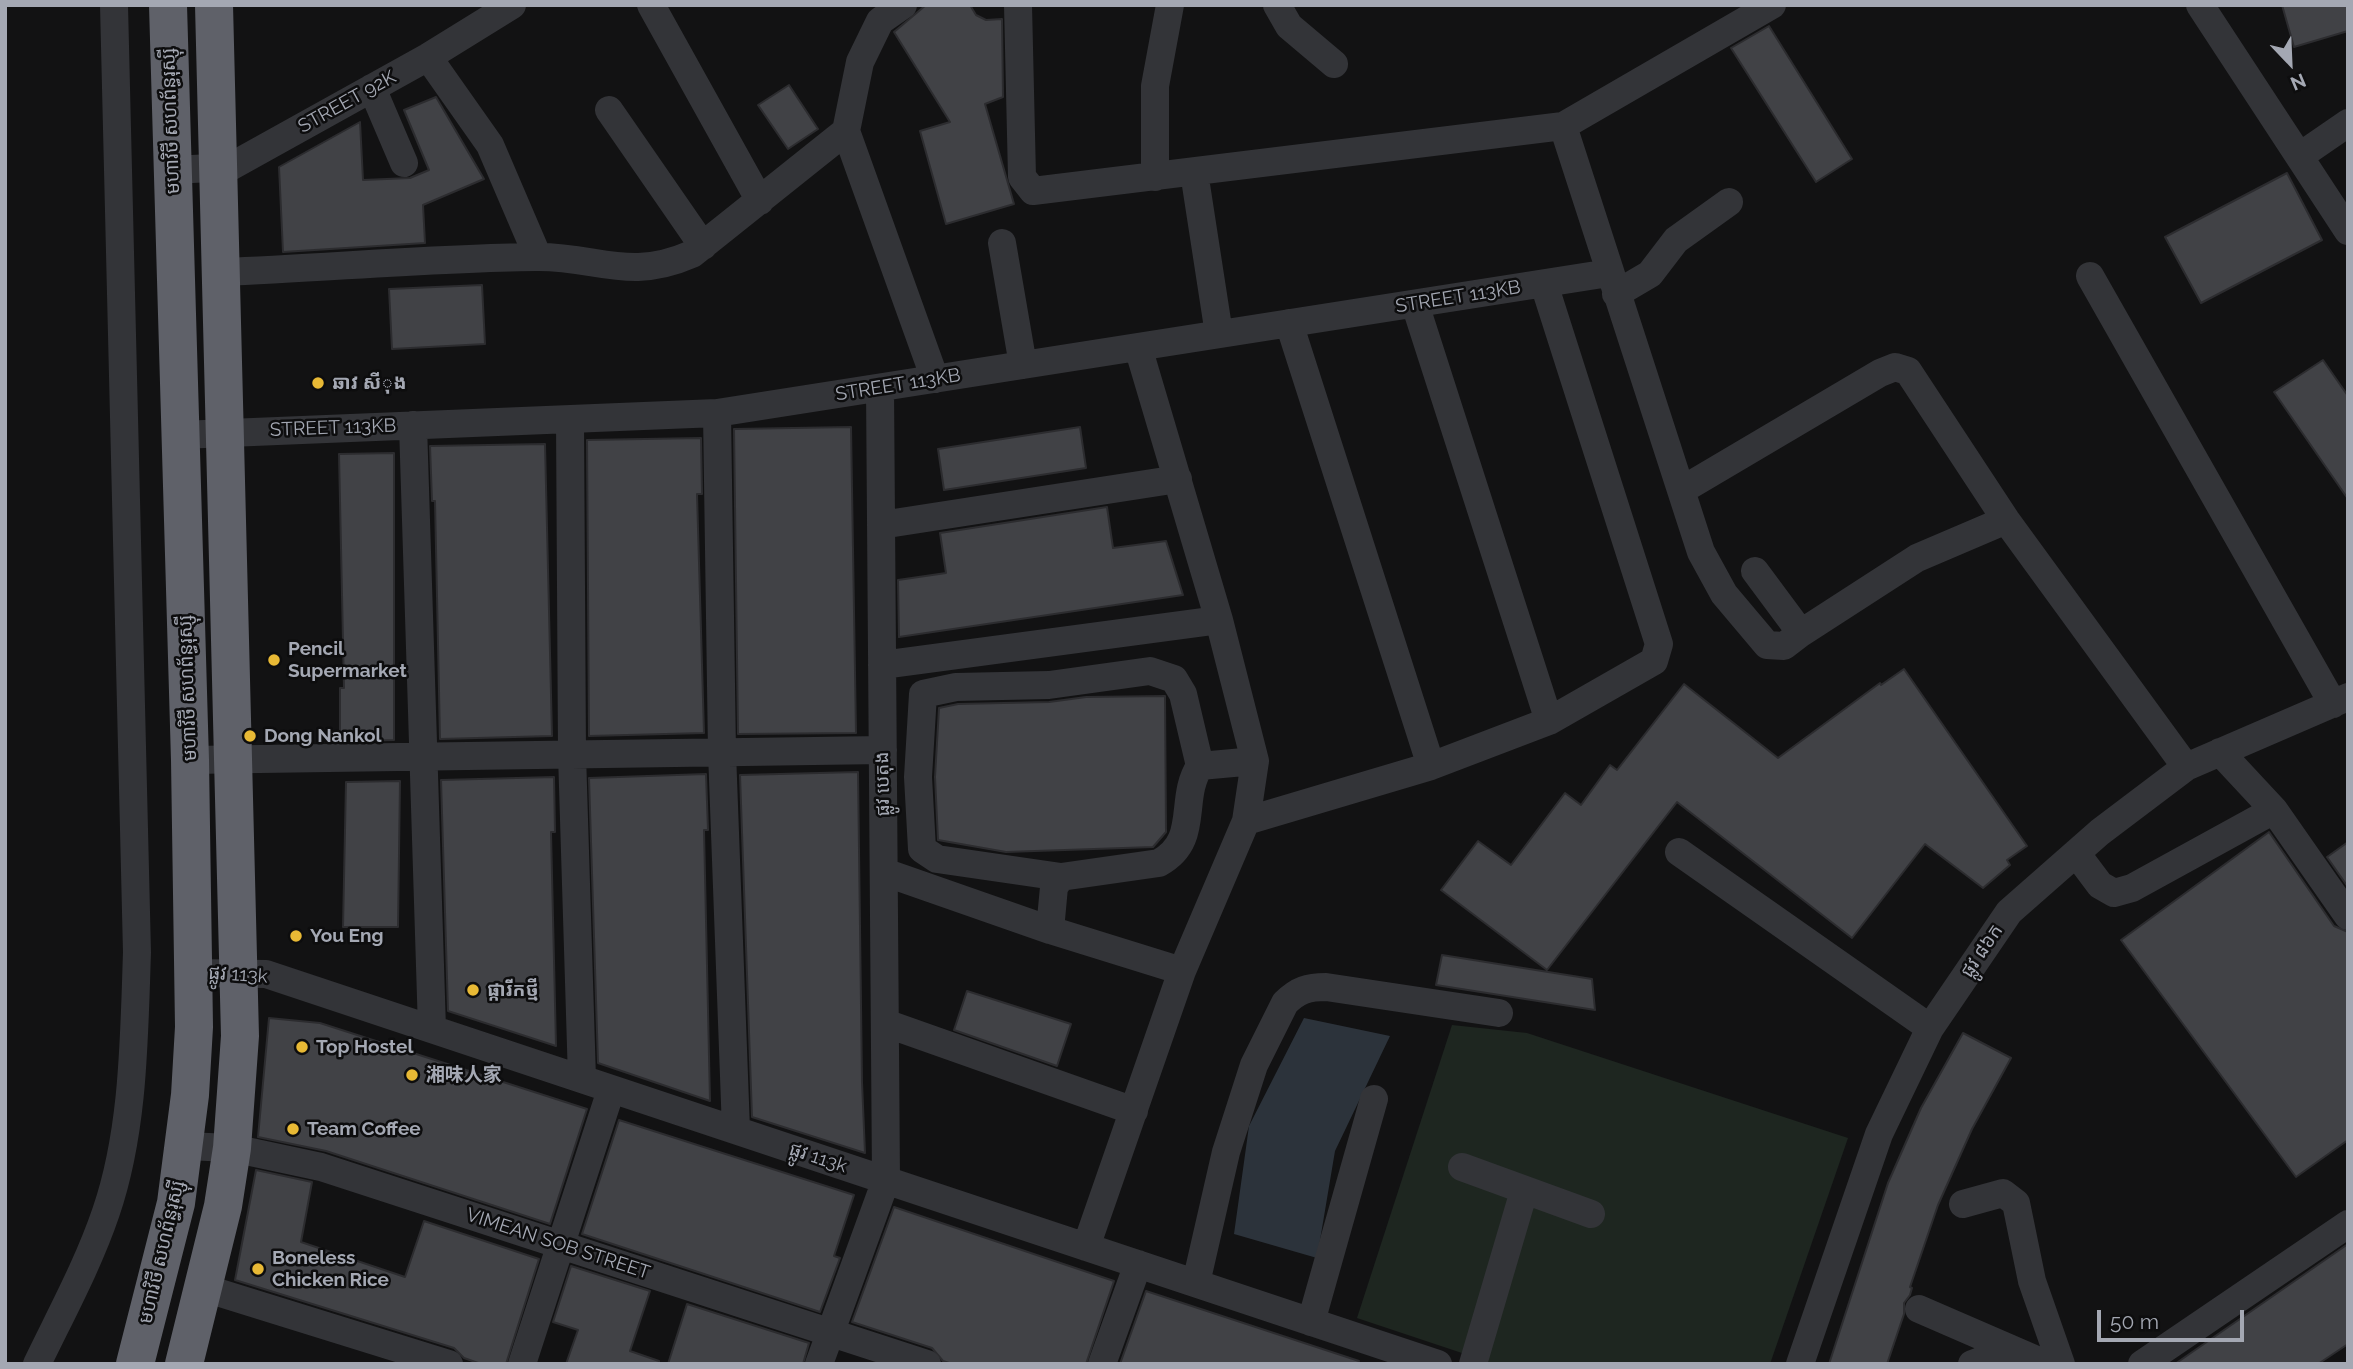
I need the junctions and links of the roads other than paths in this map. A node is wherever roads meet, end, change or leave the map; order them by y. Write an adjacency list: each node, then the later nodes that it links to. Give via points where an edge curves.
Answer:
1 (114, 5): 109 (street, via 137,952 134,1061 107,1211)
2 (168, 5): 22 (highway, មហាវិថី សហព័ន្ធរុស្ស៊ី)
3 (214, 5): 21 (highway)
4 (512, 5): 12 (street, STREET 92K)
5 (651, 5): 25 (street)
6 (1018, 5): 24 (street, via 1021,177 1028,188)
7 (1170, 5): 24 (street, via 1155,86)
8 (1277, 5): 13 (street, via 1289,26)
9 (1772, 5): 17 (street)
10 (2200, 5): 19 (street)
11 (884, 10): 18 (street, via 860,62)
12 (428, 57): 14 (street, STREET 92K); 30 (street, via 490,145)
13 (1334, 64)
14 (372, 88): 20 (street); 21 (street, STREET 92K, via 230,167)
15 (609, 110): 29 (street)
16 (2348, 123): 19 (street)
17 (1563, 126): 23 (street); 34 (street)
18 (846, 131): 25 (street); 40 (street)
19 (2300, 156): 27 (street)
20 (404, 163)
21 (218, 167): 22 (street, STREET 92K); 31 (highway)
22 (173, 170): 46 (highway, មហាវិថី សហព័ន្ធរុស្ស៊ី)
23 (1194, 172): 24 (street); 37 (street)
24 (1155, 177)
25 (760, 201): 29 (street)
26 (1729, 202): 34 (street, via 1676,240 1650,274)
27 (2348, 231)
28 (1002, 243): 39 (street)
29 (703, 246): 30 (street, via 667,265 637,269)
30 (538, 257): 31 (street)
31 (222, 272): 45 (highway)
32 (2090, 276): 57 (street)
33 (1544, 284): 34 (street, STREET 113KB); 35 (street, STREET 113KB); 58 (street, via 1659,644 1654,661)
34 (1613, 284): 48 (street)
35 (1415, 304): 36 (street, STREET 113KB); 58 (street)
36 (1289, 323): 37 (street, STREET 113KB); 68 (street)
37 (1219, 334): 38 (street, STREET 113KB)
38 (1138, 347): 39 (street, STREET 113KB); 47 (street)
39 (1023, 365): 40 (street, STREET 113KB)
40 (935, 379): 41 (street, STREET 113KB)
41 (880, 388): 42 (street, STREET 113KB); 50 (street, ផ្លូវ បេតុង)
42 (718, 413): 43 (street, STREET 113KB); 60 (street)
43 (570, 420): 44 (street, STREET 113KB); 62 (street)
44 (413, 425): 45 (street, STREET 113KB); 63 (street)
45 (226, 432): 46 (street, STREET 113KB); 65 (highway)
46 (180, 435): 64 (highway, មហាវិថី សហព័ន្ធរុស្ស៊ី)
47 (1178, 479): 50 (street); 52 (street)
48 (1682, 490): 49 (street, via 1895,368 1908,371); 53 (street, via 1701,552 1724,594 1756,633 1767,645 1784,646)
49 (2006, 520): 53 (street, via 1917,558); 69 (street)
50 (881, 524): 55 (street, ផ្លូវ បេតុង)
51 (1755, 571): 53 (street)
52 (1219, 620): 54 (street); 66 (street)
53 (1801, 633)
54 (1049, 643): 55 (street); 56 (street)
55 (882, 665): 59 (street, ផ្លូវ បេតុង)
56 (1049, 685): 67 (street, via 1150,671 1174,679 1184,694); 70 (street, via 956,687 923,694)
57 (2340, 700): 61 (street, ផ្លូវ ៨៦ក)
58 (1549, 721): 68 (street)
59 (883, 750): 60 (street); 71 (street, ផ្លូវ បេតុង)
60 (722, 752): 62 (street); 91 (street)
61 (2220, 752): 69 (street, ផ្លូវ ៨៦ក); 72 (street)
62 (572, 754): 63 (street); 87 (street)
63 (423, 757): 65 (street); 86 (street)
64 (190, 760): 65 (street); 81 (highway, មហាវិថី សហព័ន្ធរុស្ស៊ី)
65 (235, 760): 82 (highway)
66 (1255, 761): 67 (street); 73 (street)
67 (1200, 766): 77 (street, via 1193,775 1182,844 1173,855 1159,863)
68 (1430, 766): 73 (street)
69 (2186, 767): 75 (street, ផ្លូវ ៨៦ក)
70 (918, 777): 71 (street); 77 (street, via 920,844 926,854)
71 (883, 778): 76 (street, ផ្លូវ បេតុង)
72 (2274, 810): 75 (street, via 2132,888 2114,893 2100,885); 78 (street)
73 (1246, 821): 80 (street)
74 (1679, 852): 85 (street)
75 (2077, 853): 85 (street, ផ្លូវ ៨៦ក, via 2009,912)
76 (884, 872): 79 (street); 84 (street, ផ្លូវ បេតុង)
77 (1061, 877): 79 (street, via 1054,887)
78 (2348, 916)
79 (1049, 930): 80 (street)
80 (1182, 971): 90 (street)
81 (194, 972): 82 (street, ផ្លូវ 113k); 92 (highway, មហាវិថី សហព័ន្ធរុស្ស៊ី)
82 (240, 974): 86 (street, ផ្លូវ 113k, via 265,974); 93 (highway)
83 (1499, 1013): 103 (street, via 1326,987 1309,987 1293,995 1254,1065 1226,1152)
84 (885, 1023): 90 (street); 95 (street, ផ្លូវ បេតុង)
85 (1930, 1028): 119 (street, ផ្លូវ ៨៦ក, via 1879,1134)
86 (432, 1029): 87 (street, ផ្លូវ 113k)
87 (582, 1079): 88 (street, ផ្លូវ 113k)
88 (611, 1090): 91 (street, ផ្លូវ 113k); 100 (street)
89 (1374, 1099): 106 (street)
90 (1134, 1111): 101 (street)
91 (736, 1130): 95 (street, ផ្លូវ 113k)
92 (185, 1146): 93 (street, VIMEAN SOB STREET); 110 (highway, មហាវិថី សហព័ន្ធរុស្ស៊ី, via 169,1239)
93 (232, 1148): 100 (street, VIMEAN SOB STREET, via 321,1167); 104 (highway)
94 (1462, 1167): 96 (street)
95 (886, 1180): 101 (street, ផ្លូវ 113k); 107 (street)
96 (1524, 1191): 98 (street); 118 (street)
97 (1963, 1204): 121 (street, via 2003,1194 2015,1203 2032,1281)
98 (1591, 1214)
99 (2348, 1224): 122 (street)
100 (562, 1245): 107 (street, VIMEAN SOB STREET); 113 (street)
101 (1086, 1247): 102 (street, ផ្លូវ 113k)
102 (1138, 1264): 103 (street, ផ្លូវ 113k); 116 (street)
103 (1196, 1283): 106 (street, ផ្លូវ 113k)
104 (204, 1288): 111 (highway); 112 (street)
105 (1919, 1309): 108 (street)
106 (1311, 1322): 117 (street, ផ្លូវ 113k)
107 (829, 1334): 114 (street); 115 (street, VIMEAN SOB STREET)
108 (2039, 1360): 120 (street, via 1996,1355)
109 (37, 1364)
110 (135, 1364)
111 (184, 1364)
112 (449, 1364)
113 (522, 1364)
114 (820, 1364)
115 (927, 1364)
116 (1102, 1364)
117 (1438, 1364)
118 (1473, 1364)
119 (1800, 1364)
120 (1972, 1364)
121 (2061, 1364)
122 (2142, 1364)

